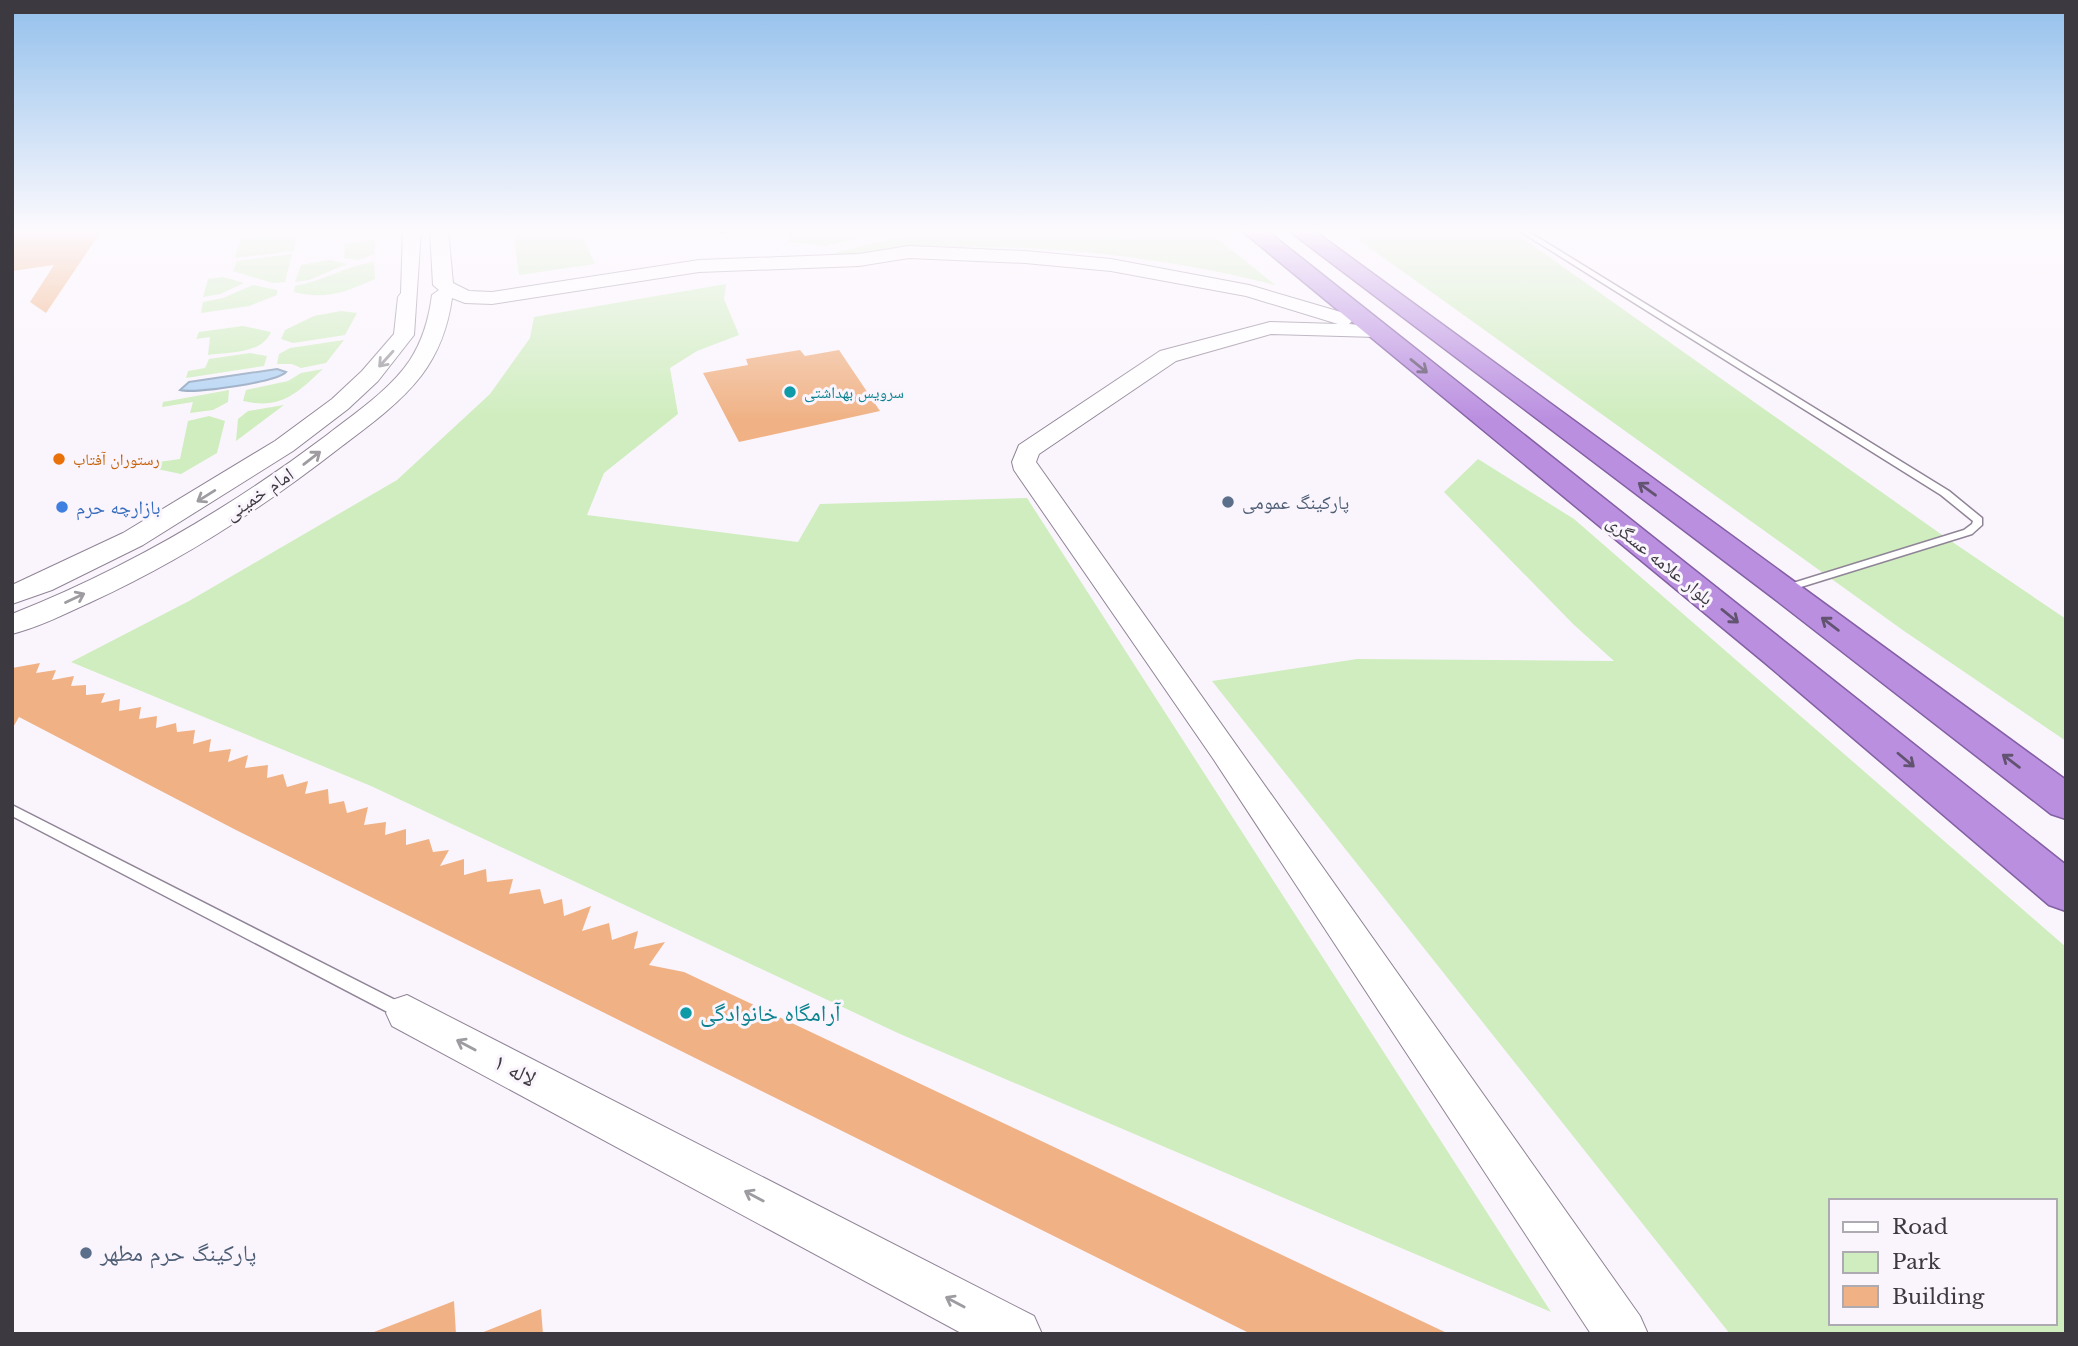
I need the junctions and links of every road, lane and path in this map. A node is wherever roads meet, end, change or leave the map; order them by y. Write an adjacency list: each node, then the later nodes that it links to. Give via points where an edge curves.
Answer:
1 (436, 293): 9 (street, via 423,299)
2 (443, 293): 15 (street, امام خمینی, one-way to 2, via 139,567 231,514 307,462 415,369 438,329)
3 (454, 293): 4 (street, via 492,298)
4 (526, 293)
5 (1255, 293): 10 (street)
6 (1329, 293): 10 (highway, بلوار علامه عسگری)
7 (1383, 293): 11 (highway)
8 (1622, 293): 13 (lane, via 1945,493 1978,520 1968,532)
9 (408, 294): 14 (street, امام خمینی, one-way to 14, via 404,335 394,349 340,404 296,438 133,539)
10 (1372, 328): 12 (highway, بلوار علامه عسگری, one-way to 12); 21 (street, via 1269,328 1168,356 1028,450 1024,462)
11 (1586, 444): 12 (highway, via 1569,439 1538,440 1529,445); 13 (highway, one-way to 11)
12 (1528, 453): 18 (highway, بلوار علامه عسگری, one-way to 18)
13 (1784, 589): 16 (highway, one-way to 13)
14 (12, 595)
15 (12, 625)
16 (2066, 803)
17 (12, 810): 19 (lane, لاله ۱)
18 (2066, 892)
19 (407, 1013): 20 (street, لاله ۱, one-way to 19)
20 (1016, 1334)
21 (1622, 1334)

